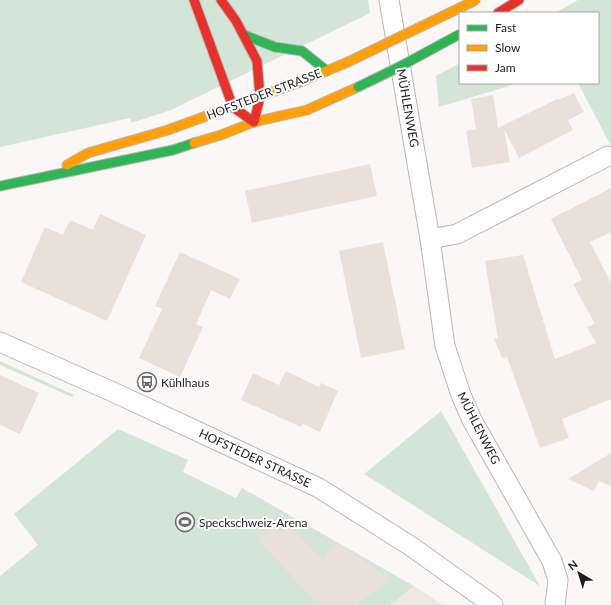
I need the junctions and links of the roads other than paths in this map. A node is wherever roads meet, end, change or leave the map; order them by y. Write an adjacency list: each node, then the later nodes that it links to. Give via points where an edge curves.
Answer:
1 (194, 0): 11 (main road)
2 (221, 0): 7 (main road)
3 (389, 0): 16 (street, MÜHLENWEG)
4 (476, 0): 9 (main road, HOFSTEDER STRASSE, bridge)
5 (519, 0): 6 (main road)
6 (499, 12)
7 (244, 35): 9 (main road, via 275,47 302,52); 10 (main road, via 257,61)
8 (459, 35): 12 (main road, HOFSTEDER STRASSE, bridge, via 399,67 308,110)
9 (326, 71): 10 (main road, HOFSTEDER STRASSE)
10 (260, 97): 11 (main road, HOFSTEDER STRASSE); 12 (main road)
11 (233, 107): 12 (main road); 14 (main road, HOFSTEDER STRASSE, via 168,130 88,153)
12 (254, 122): 14 (main road, HOFSTEDER STRASSE, via 172,150)
13 (608, 156): 16 (street, via 456,234)
14 (49, 176): 15 (main road, HOFSTEDER STRASSE)
15 (0, 186)
16 (430, 239): 19 (street, MÜHLENWEG, via 445,346 461,395 472,420 552,561 558,580)
17 (0, 342): 18 (street, HOFSTEDER STRASSE, via 320,488 412,548)
18 (492, 605)
19 (555, 605)

